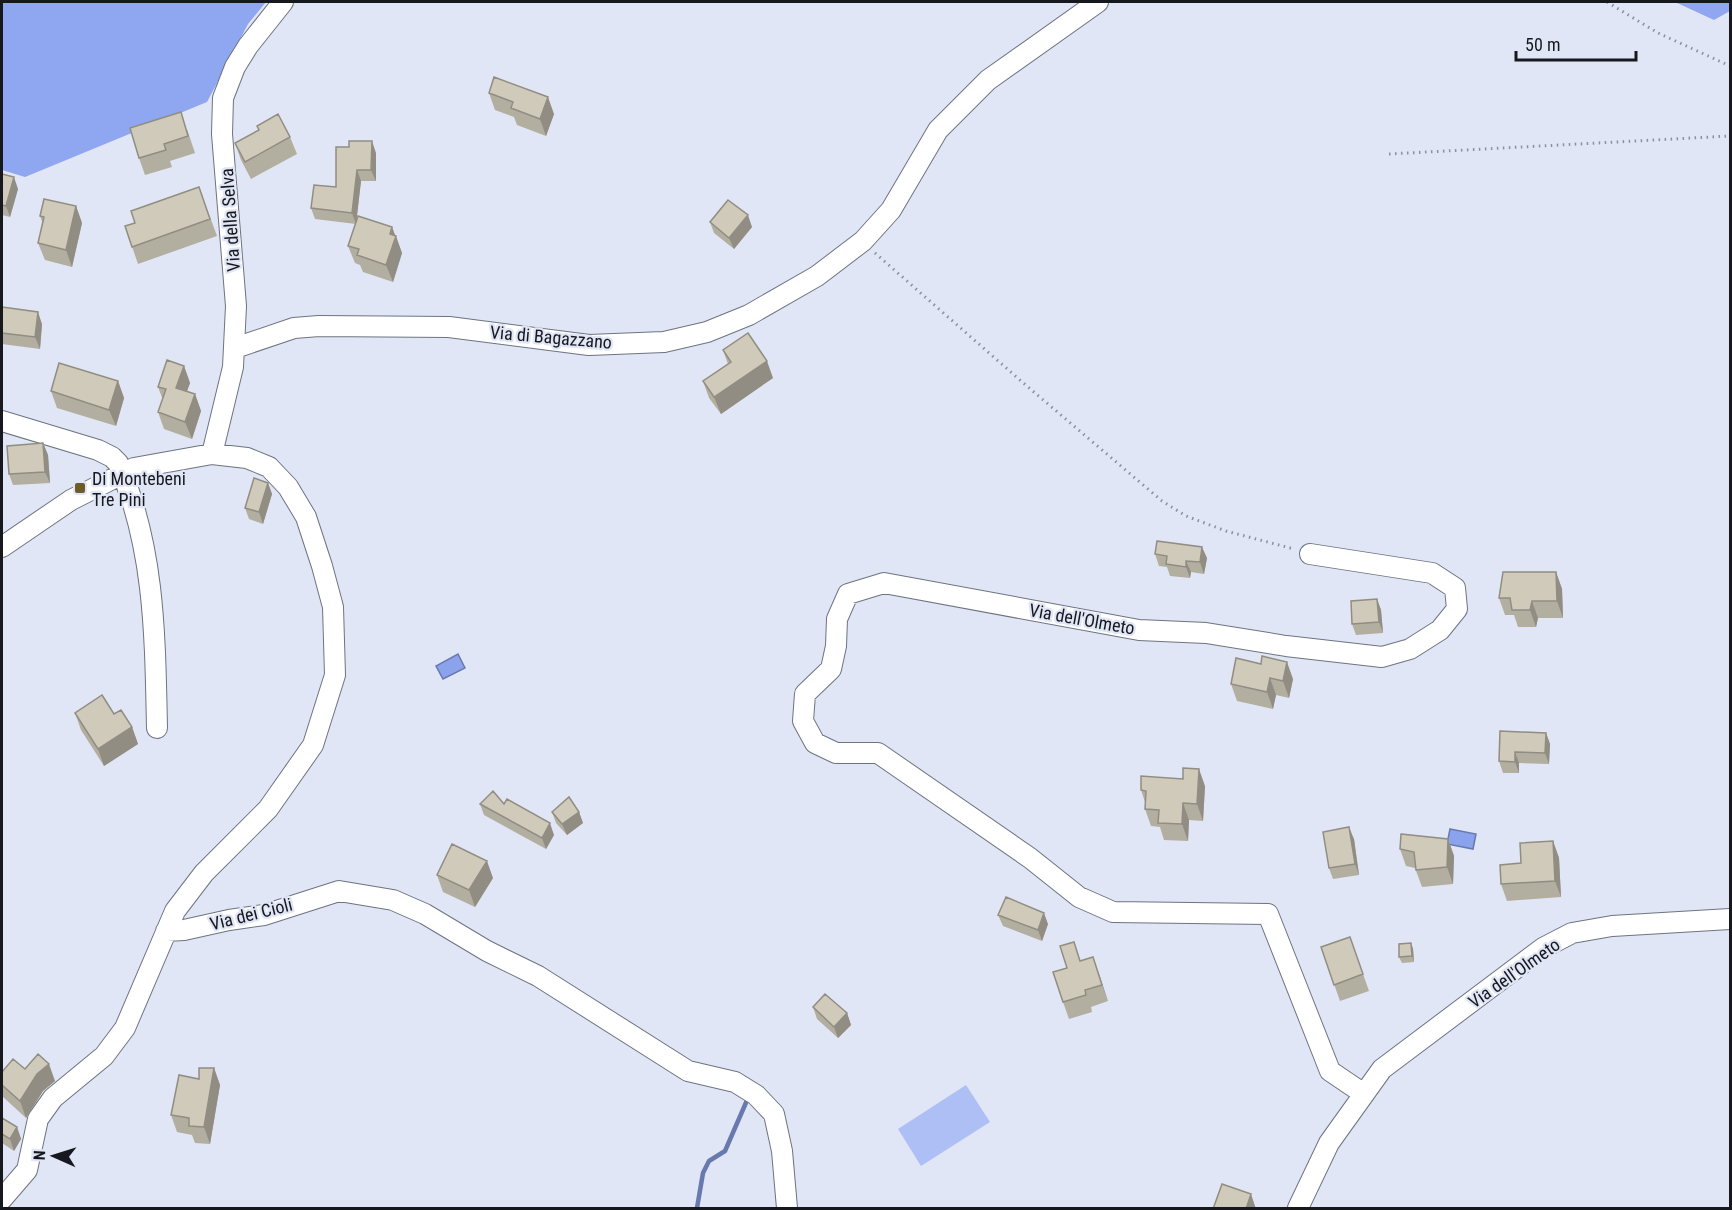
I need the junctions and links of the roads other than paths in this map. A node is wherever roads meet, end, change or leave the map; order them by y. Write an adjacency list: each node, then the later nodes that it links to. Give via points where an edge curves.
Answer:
1 (283, 2): 3 (street, Via della Selva, via 248,46 223,98 222,134 236,306)
2 (1098, 2): 3 (street, Via di Bagazzano, via 988,80 938,130 891,210 863,241 817,276 749,315 707,332 664,342 589,345 448,327 318,326 294,328)
3 (235, 348): 5 (street, Via della Selva)
4 (2, 421): 6 (street, via 98,450 112,457)
5 (212, 454): 6 (street, via 140,466); 11 (street, via 247,458 268,467 288,487 306,517 333,607 335,675 313,745 268,809 204,873 175,911)
6 (123, 473): 7 (street, via 71,500); 9 (street, via 142,532 154,621)
7 (2, 547)
8 (1311, 554): 12 (street, Via dell'Olmeto, via 1432,573 1455,588 1456,609 1440,630 1410,649 1382,657 1206,633 1139,630 884,583 848,594 837,619 831,669 805,694 803,721 815,743 836,753 878,753 1030,858 1079,897 1113,912 1268,914 1330,1071)
9 (157, 728)
10 (1731, 919): 12 (street, Via dell'Olmeto, via 1612,926 1572,933 1543,948 1396,1058 1382,1069)
11 (166, 931): 13 (street, via 125,1028 104,1056 52,1098 38,1119 27,1170); 14 (street, Via dei Cioli, via 264,915 339,891 393,900 425,914 538,976 687,1071 735,1082 756,1095 774,1114)
12 (1364, 1094): 15 (street, Via dell'Olmeto, via 1329,1143)
13 (2, 1199)
14 (787, 1209)
15 (1298, 1209)

